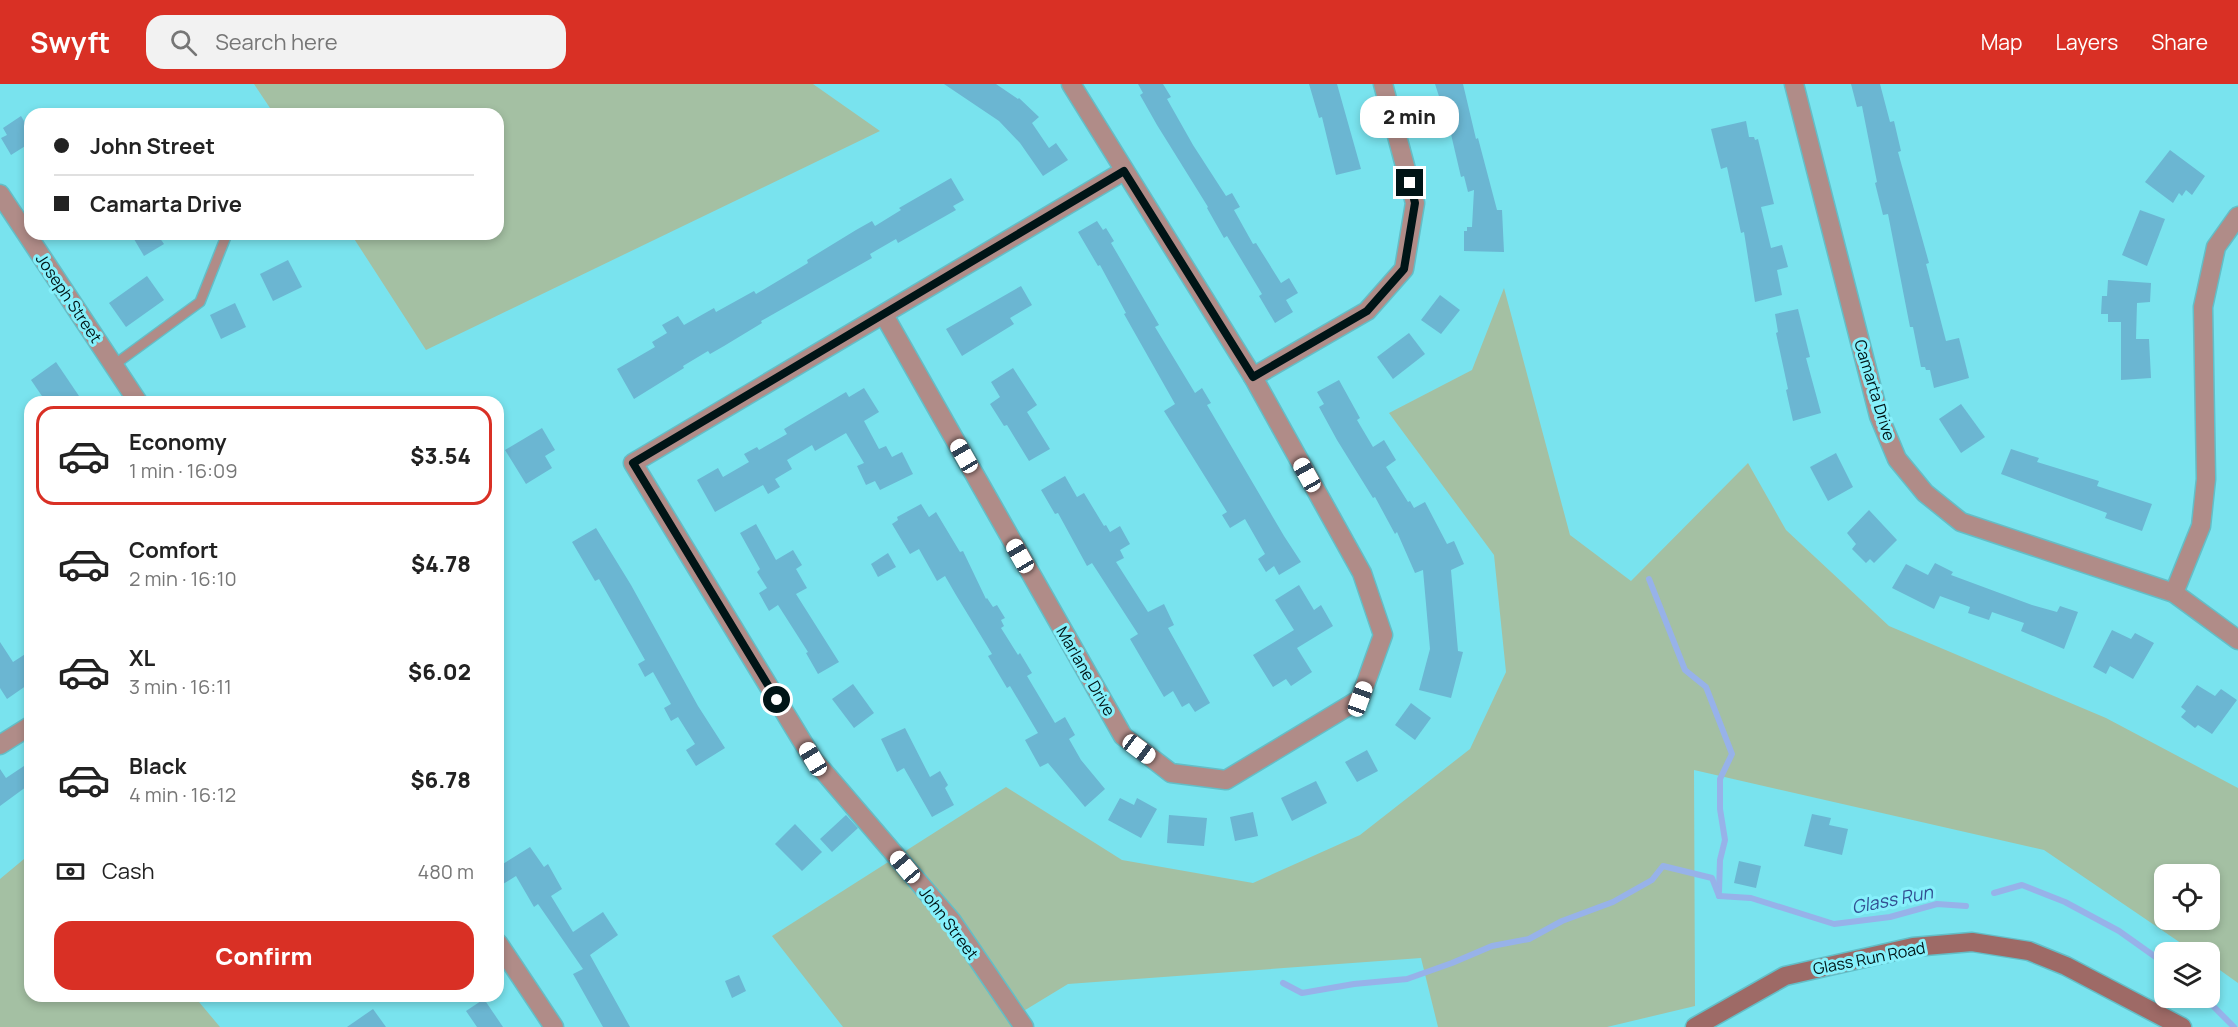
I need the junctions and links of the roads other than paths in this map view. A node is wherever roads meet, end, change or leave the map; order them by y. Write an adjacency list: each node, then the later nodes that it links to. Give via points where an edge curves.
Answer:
1 (1071, 84): 4 (street, Marlane Drive)
2 (1383, 84): 12 (street, via 1415,203 1404,269 1367,311)
3 (1794, 84): 14 (street, Camarta Drive, via 1879,416 1897,459 1925,493 1961,522)
4 (1124, 171): 10 (street); 12 (street, Marlane Drive)
5 (0, 194): 7 (street, Joseph Street)
6 (2238, 216): 14 (street, via 2216,247 2204,306 2206,479 2201,526)
7 (24, 230)
8 (31, 240): 11 (street, Joseph Street)
9 (225, 240): 11 (lane, via 200,302)
10 (884, 315): 12 (street, Marlane Drive, via 1123,736 1171,773 1226,780 1360,699 1383,635 1362,573); 20 (street, John Street, via 633,463 813,759 951,920)
11 (114, 365): 13 (street, Joseph Street)
12 (1253, 377)
13 (134, 396)
14 (2174, 593): 15 (street, Camarta Drive)
15 (2238, 640)
16 (24, 730): 17 (street)
17 (0, 745)
18 (504, 952): 19 (street)
19 (554, 1027)
20 (1024, 1027)
21 (1695, 1027): 22 (main road, Glass Run Road, via 1785,976 1913,947 1972,942 2029,951 2066,966)
22 (2182, 1027)

